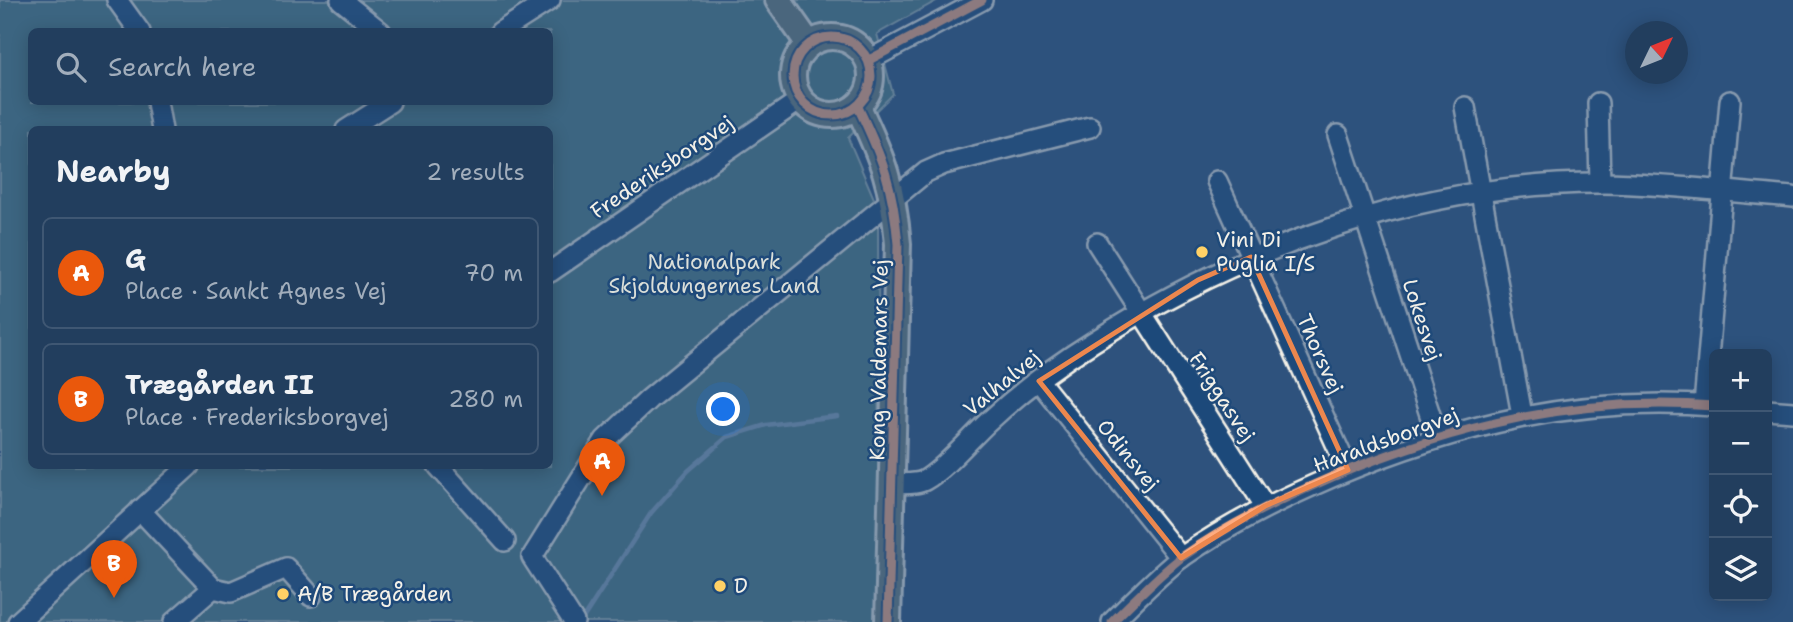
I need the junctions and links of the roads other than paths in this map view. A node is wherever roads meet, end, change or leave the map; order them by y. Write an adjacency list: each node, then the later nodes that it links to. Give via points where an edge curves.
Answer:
1 (117, 0): 6 (street)
2 (341, 0): 7 (street)
3 (550, 0): 8 (street)
4 (778, 0): 9 (main road)
5 (982, 0): 10 (street)
6 (137, 28)
7 (376, 28)
8 (506, 28)
9 (809, 44): 10 (main road, via 843,38); 11 (main road, via 795,64)
10 (869, 60): 16 (main road, via 871,86)
11 (800, 100): 16 (main road, via 821,114 846,114); 31 (street, Frederiksborgvej)
12 (1730, 101): 24 (street)
13 (1598, 103): 23 (street)
14 (158, 105): 18 (street)
15 (385, 105): 19 (street)
16 (858, 107): 26 (main road, Kong Valdemars Vej)
17 (1465, 107): 25 (street)
18 (161, 126)
19 (352, 126)
20 (1090, 127): 26 (street, via 935,167)
21 (1338, 135): 28 (street)
22 (1217, 181): 30 (street)
23 (1600, 183): 24 (street, Valhalvej); 25 (street, Valhalvej)
24 (1722, 191): 27 (street, Valhalvej); 33 (street)
25 (1480, 193): 28 (street, Valhalvej); 38 (street)
26 (894, 195): 43 (main road, Kong Valdemars Vej, via 898,244); 52 (street, via 649,399 600,446 532,557)
27 (1793, 197)
28 (1364, 218): 30 (street, Valhalvej); 39 (street, Lokesvej)
29 (1097, 243): 32 (street)
30 (1251, 257): 32 (street, Valhalvej, via 1198,280); 42 (street, Thorsvej)
31 (553, 270)
32 (1141, 313): 34 (street, Valhalvej); 44 (street, Friggasvej)
33 (1712, 349)
34 (1039, 381): 43 (street, Valhalvej, via 926,480); 47 (street, Odinsvej)
35 (1709, 405): 38 (street, Haraldsborgvej, via 1599,405)
36 (1772, 410): 37 (street)
37 (1793, 412)
38 (1522, 415): 39 (street, Haraldsborgvej)
39 (1437, 436): 42 (street, Haraldsborgvej)
40 (186, 469): 45 (street)
41 (441, 469): 46 (street)
42 (1348, 470): 44 (street, Haraldsborgvej)
43 (894, 484): 53 (main road, Kong Valdemars Vej)
44 (1265, 506): 47 (street, Haraldsborgvej)
45 (140, 510): 48 (street); 50 (street)
46 (505, 541)
47 (1181, 558): 54 (street, Haraldsborgvej)
48 (213, 588): 49 (street, via 231,592 286,568); 51 (street)
49 (311, 596)
50 (18, 622)
51 (174, 622)
52 (574, 622)
53 (888, 622)
54 (1112, 622)

